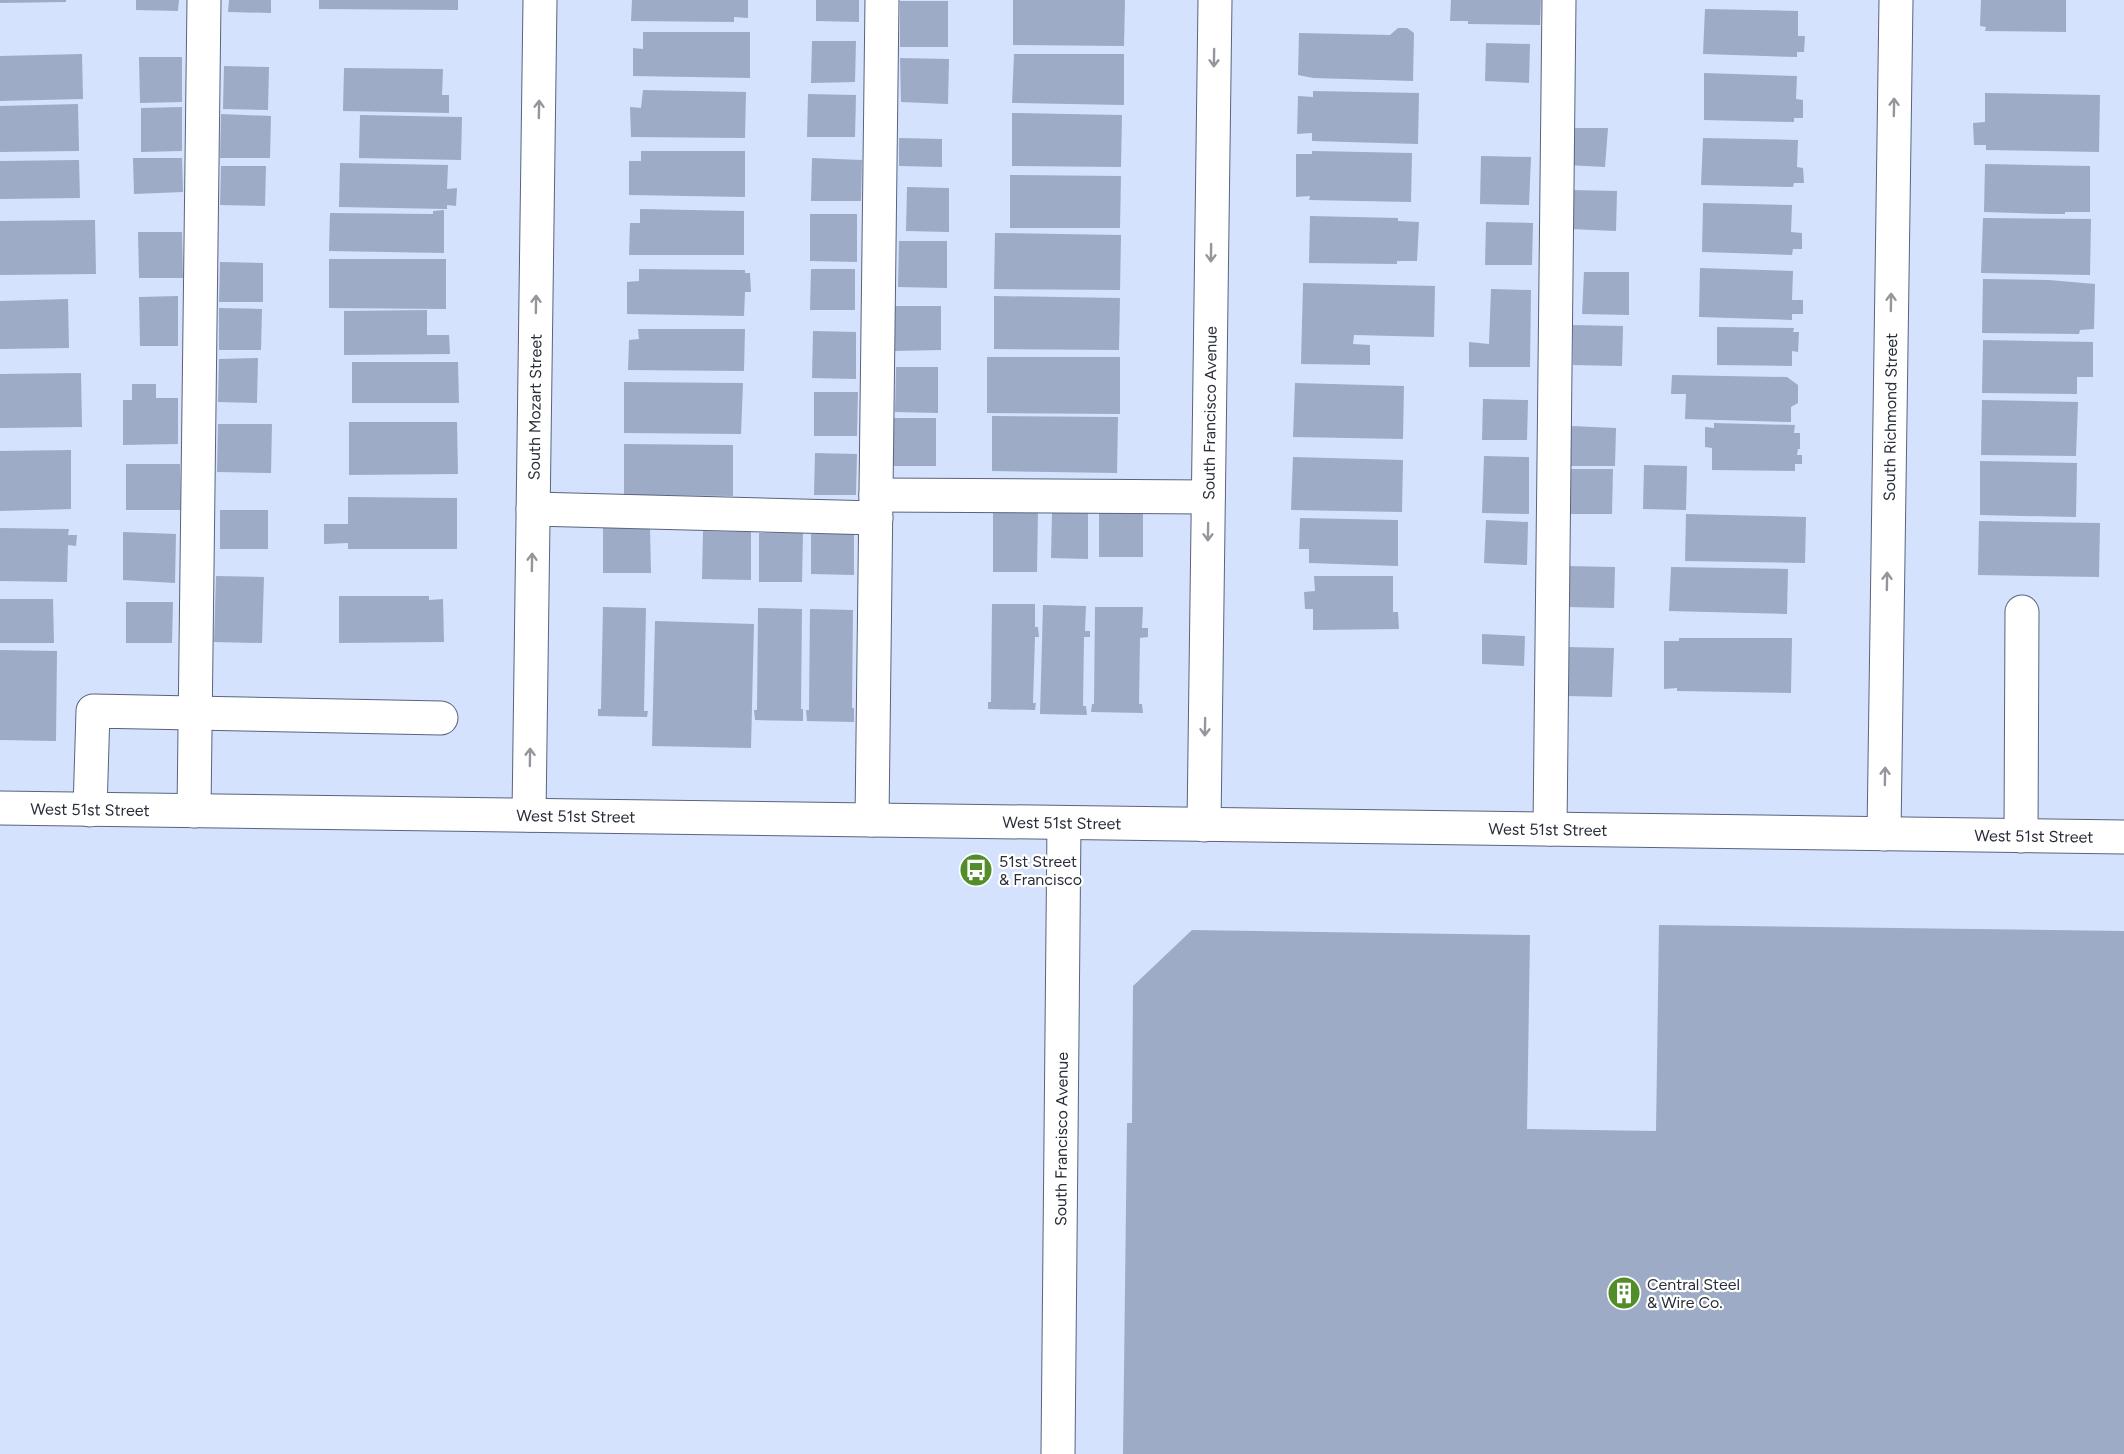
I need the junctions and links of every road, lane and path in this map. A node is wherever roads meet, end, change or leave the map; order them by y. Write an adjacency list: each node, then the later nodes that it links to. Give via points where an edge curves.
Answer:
1 (204, 0): 11 (street)
2 (540, 0): 9 (street, South Mozart Street, one-way to 2)
3 (882, 0): 8 (street)
4 (1215, 0): 7 (street, South Francisco Avenue, one-way to 7)
5 (1559, 0): 20 (street)
6 (1896, 0): 21 (street, South Richmond Street, one-way to 6)
7 (1208, 497): 8 (street); 19 (street, South Francisco Avenue, one-way to 19)
8 (876, 506): 9 (street); 17 (street)
9 (533, 508): 16 (street, South Mozart Street, one-way to 9)
10 (2022, 612): 22 (street)
11 (195, 711): 12 (street); 14 (street, via 93,711); 15 (street)
12 (441, 718)
13 (0, 808): 14 (street, West 51st Street)
14 (90, 810): 15 (street, West 51st Street)
15 (194, 811): 16 (street, West 51st Street)
16 (529, 815): 17 (street, West 51st Street)
17 (872, 820): 18 (street, West 51st Street)
18 (1064, 823): 19 (street, West 51st Street); 24 (street, South Francisco Avenue)
19 (1204, 825): 20 (street, West 51st Street)
20 (1550, 830): 21 (street, West 51st Street)
21 (1884, 834): 22 (street, West 51st Street)
22 (2021, 836): 23 (street, West 51st Street)
23 (2124, 837)
24 (1058, 1454)

